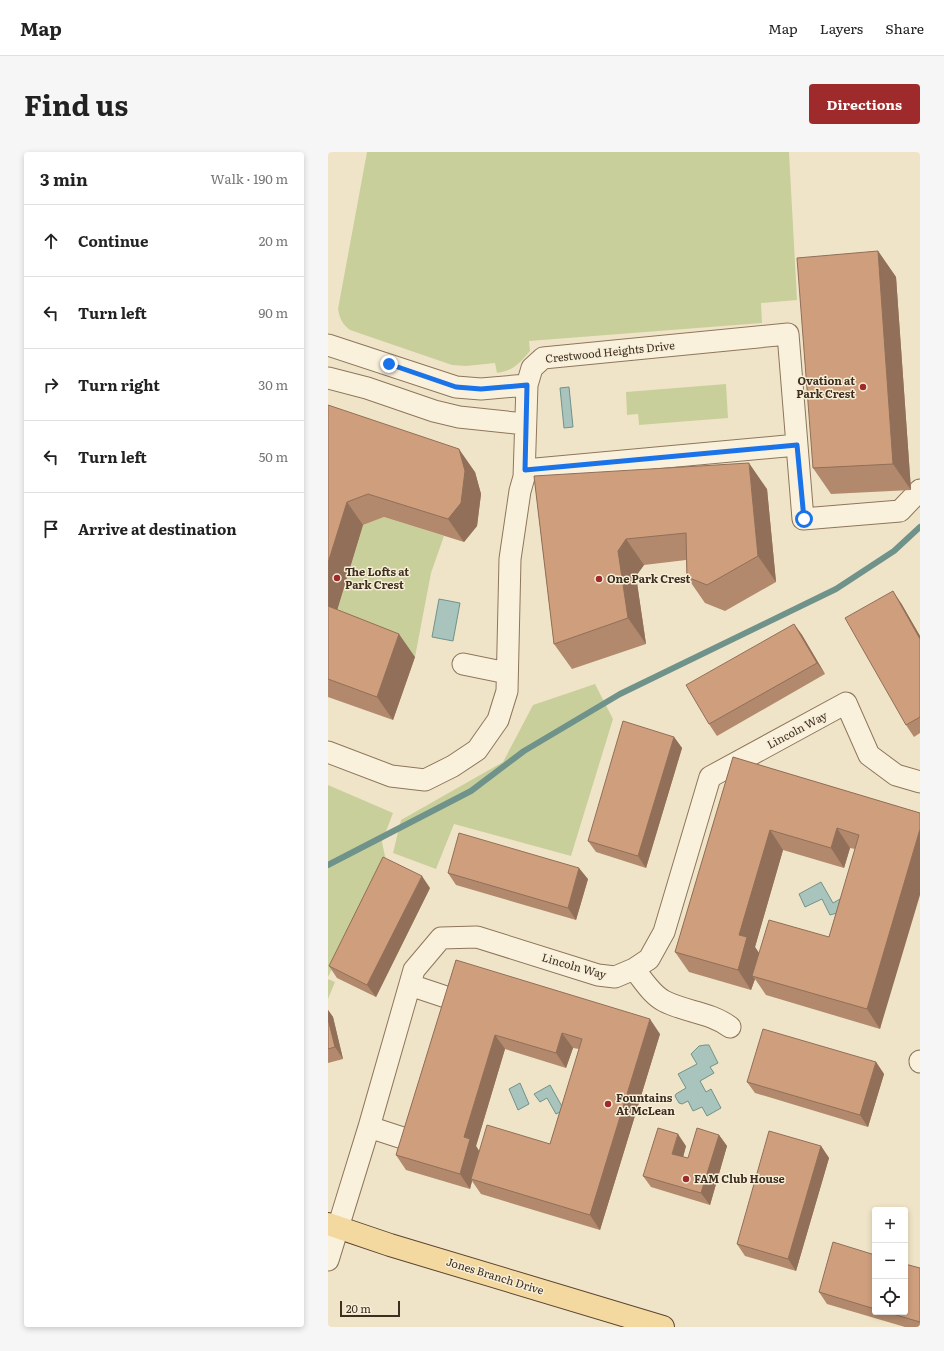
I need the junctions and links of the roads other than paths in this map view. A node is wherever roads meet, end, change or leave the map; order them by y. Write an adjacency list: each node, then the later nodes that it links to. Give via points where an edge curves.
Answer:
1 (328, 345): 3 (street, via 456,387 481,389)
2 (328, 378): 4 (street, via 459,417)
3 (527, 385): 4 (street, Crestwood Heights Drive); 5 (street, Crestwood Heights Drive, via 532,368 543,358 788,334)
4 (525, 424): 6 (street, Crestwood Heights Drive)
5 (797, 445): 6 (street); 7 (street, Crestwood Heights Drive, via 804,519 900,511)
6 (525, 470): 9 (street, Crestwood Heights Drive, via 510,559)
7 (920, 490)
8 (463, 664): 9 (street)
9 (507, 673): 10 (street, Crestwood Heights Drive, via 507,690 498,720 477,750 425,780 391,776)
10 (328, 752)
11 (920, 782): 12 (street, Lincoln Way, via 896,775 869,755 846,703 710,777)
12 (706, 792): 13 (street); 14 (street, Lincoln Way)
13 (726, 798)
14 (664, 932): 15 (street); 16 (street, Lincoln Way, via 649,959)
15 (684, 938)
16 (634, 969): 17 (street, Lincoln Way, via 615,977 598,975 477,937 441,938 414,970); 19 (street, via 662,1000 720,1020)
17 (410, 986): 18 (street); 20 (street, Lincoln Way)
18 (458, 1001)
19 (730, 1027)
20 (369, 1127): 21 (street); 22 (street, Lincoln Way)
21 (415, 1142)
22 (333, 1225): 23 (street, Lincoln Way); 24 (main road, Jones Branch Drive, via 390,1245)
23 (328, 1260)
24 (663, 1327)

